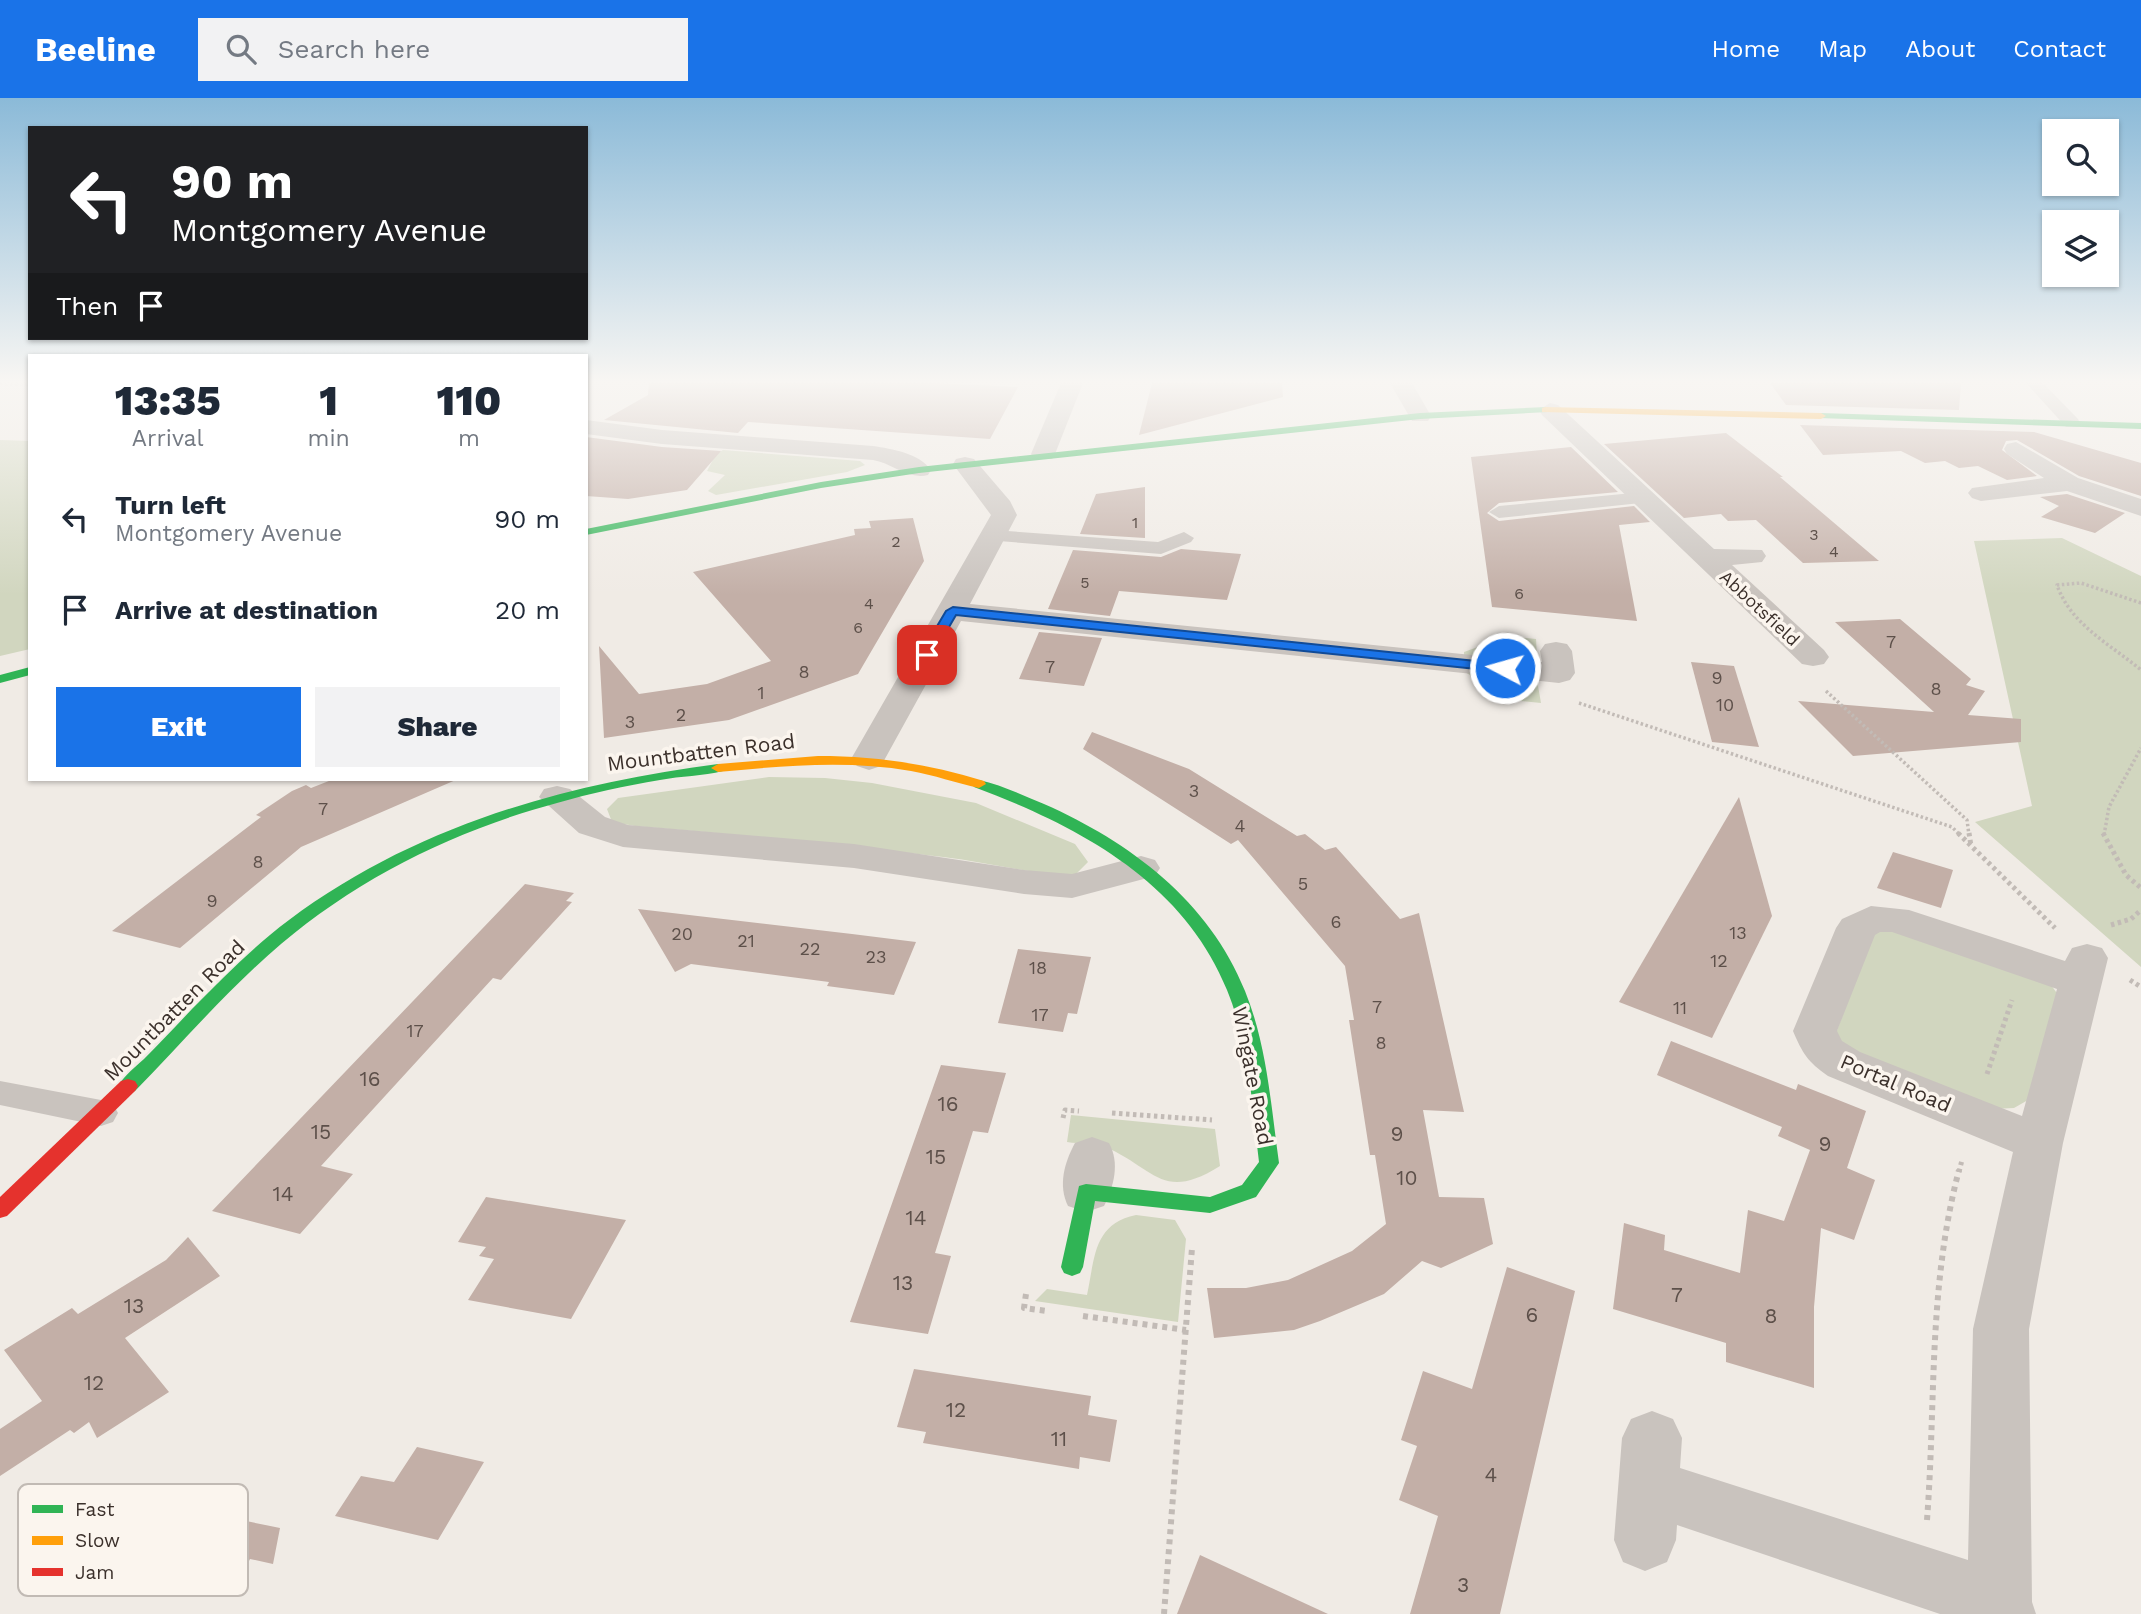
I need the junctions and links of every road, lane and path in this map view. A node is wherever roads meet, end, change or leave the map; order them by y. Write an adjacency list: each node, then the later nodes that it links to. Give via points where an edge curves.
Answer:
1 (878, 454): 6 (street)
2 (1043, 454): 5 (street)
3 (1596, 454): 9 (street, Abbotsfield)
4 (2023, 454): 7 (street)
5 (965, 464): 6 (street); 13 (street, via 1001,507 1004,515)
6 (919, 470): 12 (street)
7 (2069, 483): 8 (street); 10 (street)
8 (1981, 493)
9 (1643, 498): 11 (lane); 16 (street, Abbotsfield)
10 (2141, 508)
11 (1499, 512)
12 (588, 532)
13 (993, 536): 14 (lane, via 1161,548); 18 (street)
14 (1184, 538)
15 (1752, 556): 16 (street, Abbotsfield)
16 (1707, 558): 19 (street, Abbotsfield)
17 (2141, 603): 20 (path, via 2081,583 2057,585 2060,601)
18 (953, 611): 22 (street); 25 (street)
19 (1813, 657): 27 (path, via 1790,658 1967,820)
20 (2141, 670)
21 (28, 672): 23 (street)
22 (1559, 673): 27 (path, via 1599,710 1952,827)
23 (0, 679)
24 (2141, 748): 29 (path, via 2109,807 2103,833 2126,876)
25 (869, 759): 26 (street, Mountbatten Road, via 727,766 652,776); 28 (street, Wingate Road, via 986,787 1051,810)
26 (557, 797): 28 (street, via 592,825 623,836 854,856 1072,886); 32 (street, Mountbatten Road, via 458,834 329,899 268,946)
27 (1971, 846): 30 (path)
28 (1141, 868): 34 (street, Wingate Road, via 1211,939 1235,983 1262,1109 1269,1163 1249,1191 1210,1205)
29 (2141, 888)
30 (2084, 970): 33 (street); 33 (street, Portal Road, via 1895,919 1871,919 1857,928 1815,1031 1824,1051 1844,1064)
31 (0, 1093): 32 (lane)
32 (101, 1113): 35 (street, Mountbatten Road)
33 (2039, 1143): 38 (street, via 2001,1329)
34 (1196, 1203): 36 (street, Wingate Road, via 1089,1174); 39 (path)
35 (0, 1210)
36 (1072, 1267)
37 (1649, 1488): 38 (street)
38 (2002, 1608)
39 (1164, 1614)

